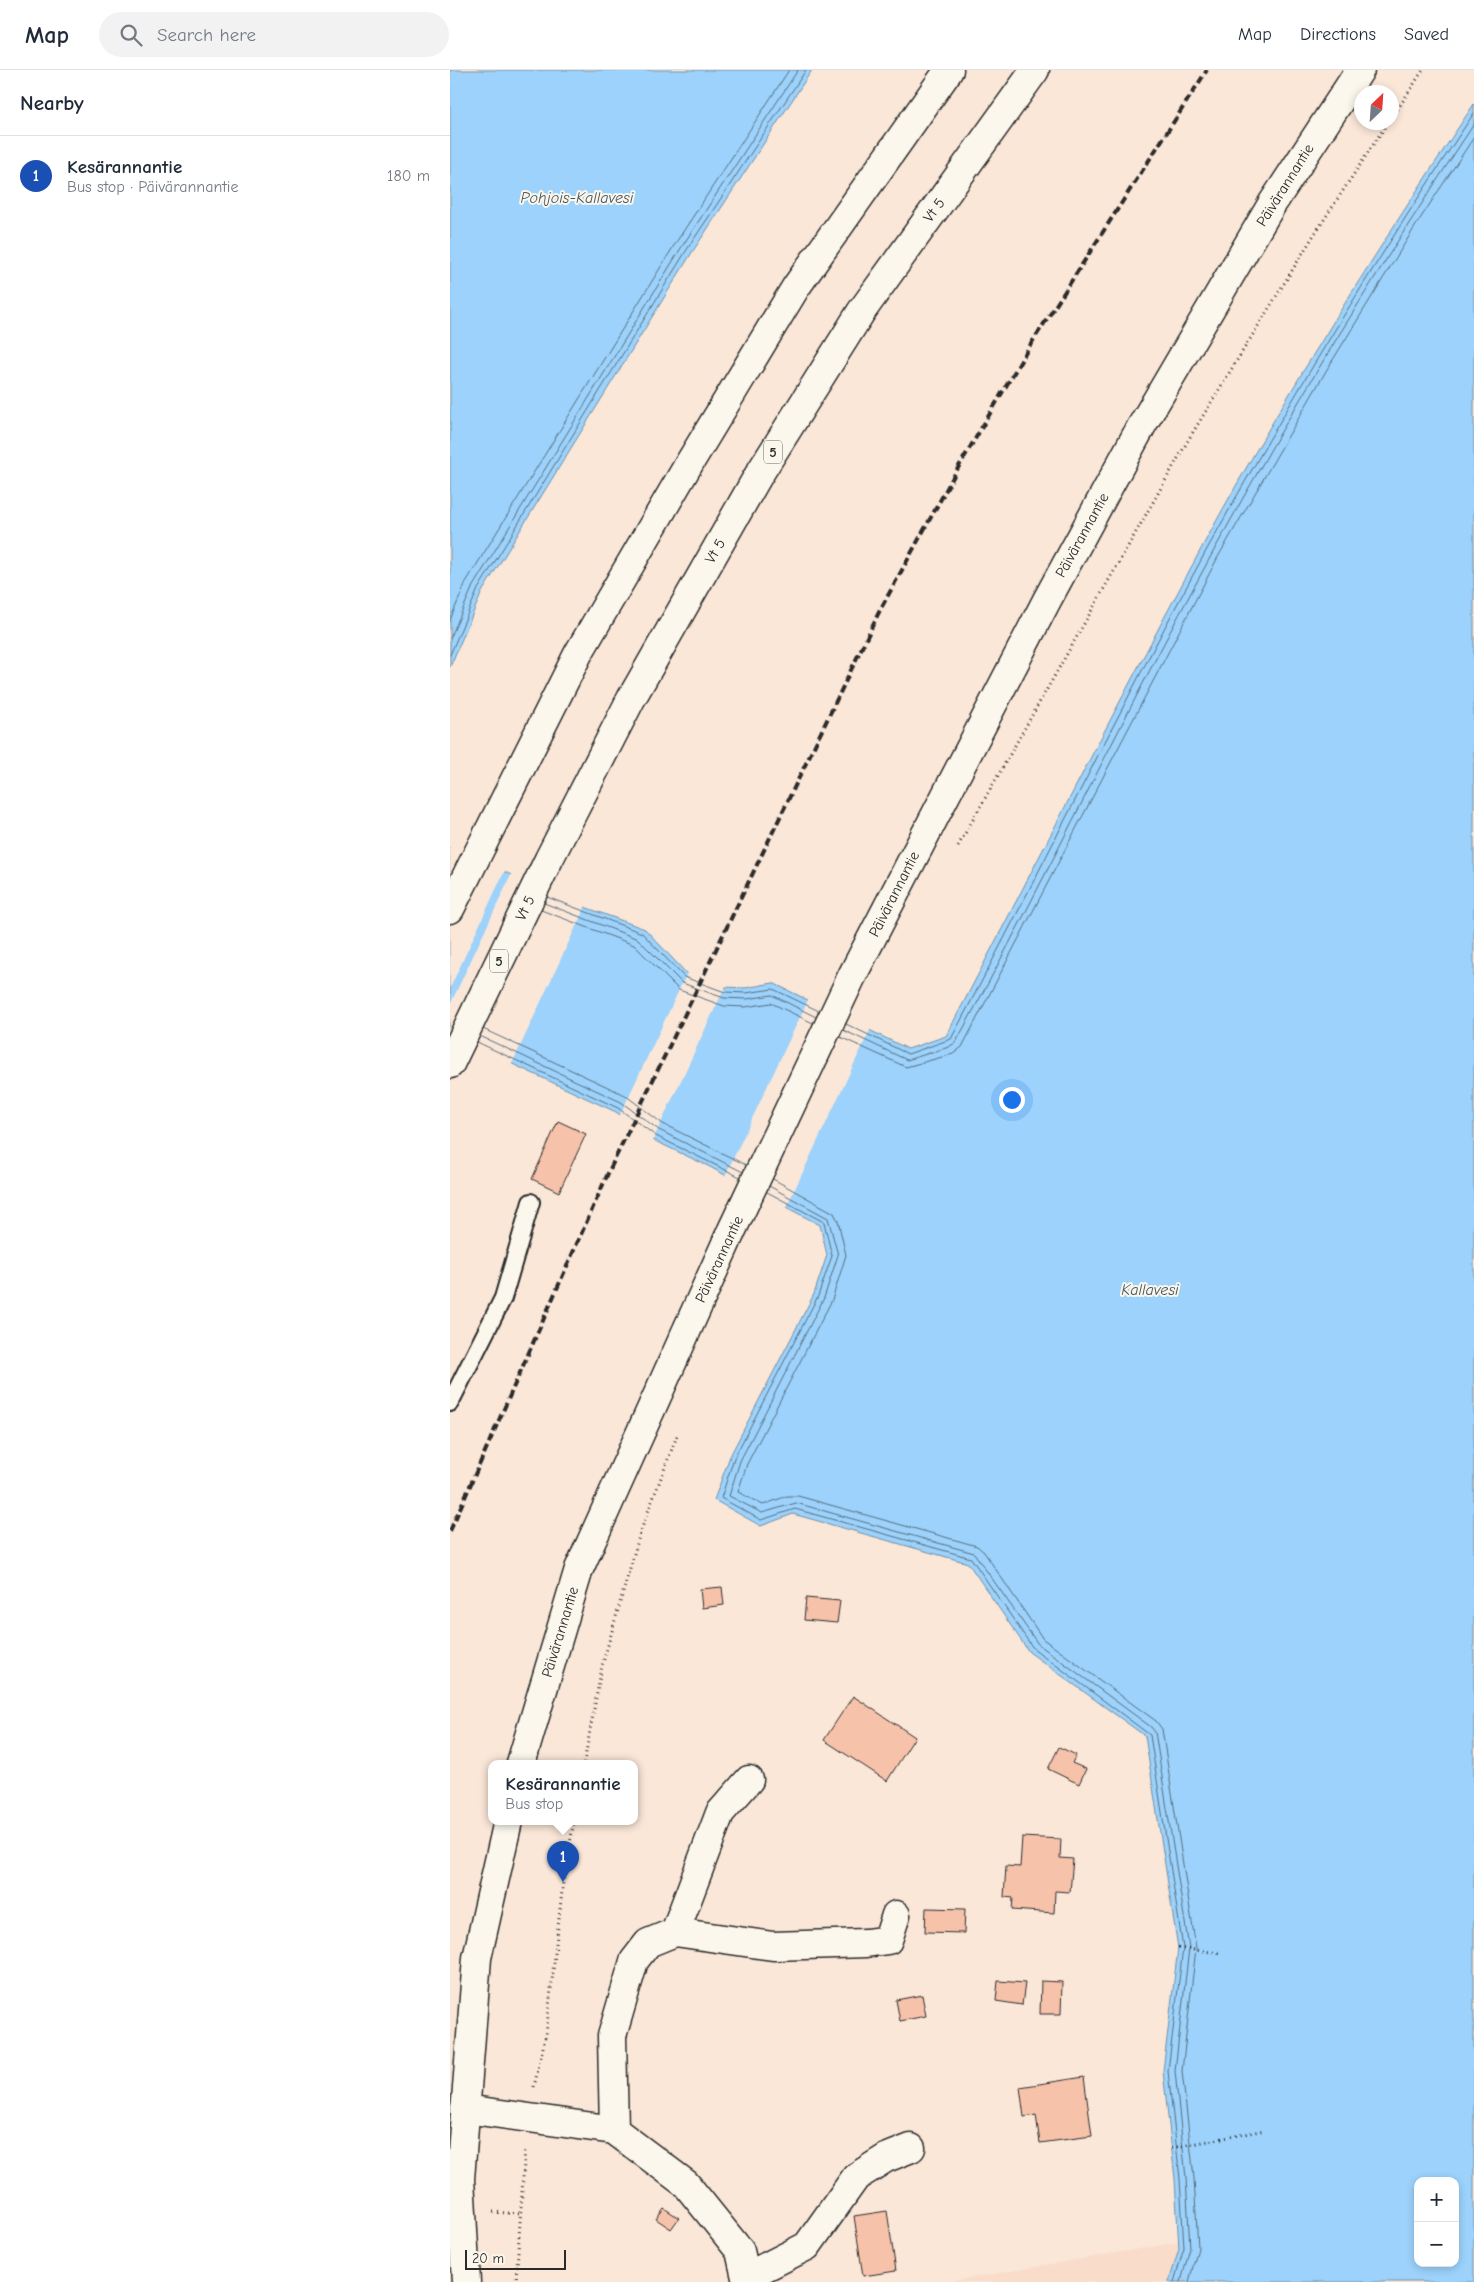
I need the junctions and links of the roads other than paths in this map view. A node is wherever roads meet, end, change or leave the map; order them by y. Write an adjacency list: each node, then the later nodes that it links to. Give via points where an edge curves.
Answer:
1 (949, 70): 4 (main road, via 796,287 695,453 578,654)
2 (1035, 70): 5 (main road, Vt 5 / 5, via 861,312 758,476 631,700 549,859)
3 (1360, 70): 8 (main road, Päivärannantie, via 1272,204 1141,427 1042,609 852,976 732,1230 579,1569)
4 (450, 909)
5 (450, 1064)
6 (530, 1202): 7 (lane, via 503,1298)
7 (450, 1403)
8 (522, 1760)
9 (749, 1780): 12 (main road, via 720,1813)
10 (507, 1825): 13 (main road, via 477,1958)
11 (896, 1915): 12 (main road, via 888,1940 866,1943 773,1946)
12 (675, 1932): 14 (main road, via 648,1943 634,1961 612,2036)
13 (465, 2109): 14 (main road); 17 (main road, via 460,2179)
14 (614, 2130): 16 (main road, via 686,2184 740,2251)
15 (911, 2148): 16 (main road, via 886,2158 856,2177 807,2246)
16 (747, 2279)
17 (466, 2282)

